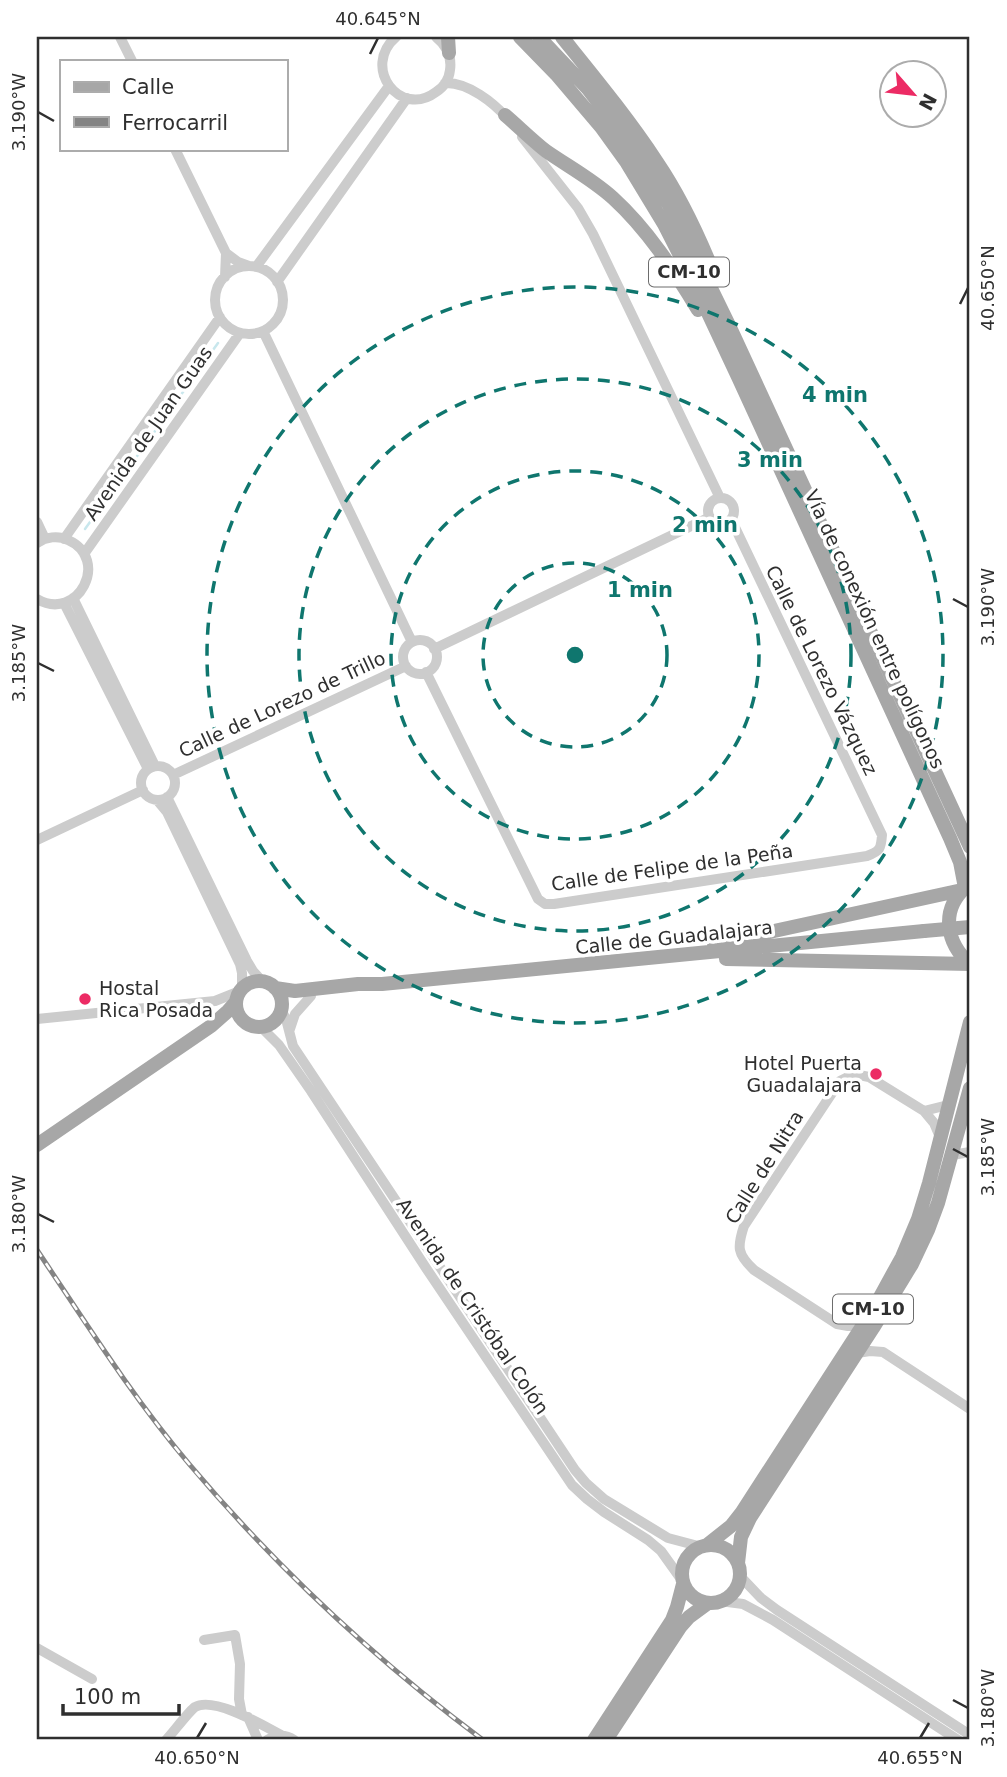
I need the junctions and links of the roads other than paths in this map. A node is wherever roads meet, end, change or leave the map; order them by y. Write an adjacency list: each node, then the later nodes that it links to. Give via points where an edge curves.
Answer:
1 (120, 37): 9 (street)
2 (395, 37): 11 (street, via 382,59)
3 (436, 37): 8 (street)
4 (448, 37): 8 (main road)
5 (520, 37): 26 (main road, Vía de conexión entre polígonos / CM-10, via 593,117 652,203)
6 (540, 37): 26 (main road, Vía de conexión entre polígonos / CM-10, via 604,110 669,205 717,299)
7 (562, 37): 26 (main road, CM-10, via 631,125 679,198 808,481)
8 (449, 53): 10 (street)
9 (132, 60)
10 (445, 83): 12 (street, via 426,98); 13 (street, via 463,86)
11 (389, 86): 12 (street); 16 (street)
12 (407, 98): 18 (street)
13 (505, 116): 22 (street, via 582,214); 26 (main road, CM-10, via 615,200 666,260 704,320 747,414)
14 (175, 150): 15 (street)
15 (226, 253): 16 (street); 17 (street)
16 (252, 267): 17 (street, via 238,268); 18 (street, via 270,273)
17 (225, 277): 19 (street, via 216,292)
18 (277, 282): 20 (street, via 282,292 280,314)
19 (219, 317): 21 (street); 27 (street, Avenida de Juan Guas)
20 (263, 331): 21 (street); 32 (street)
21 (240, 333): 29 (street, Avenida de Juan Guas)
22 (720, 499): 23 (street, via 711,504); 24 (street, via 732,505)
23 (710, 517): 24 (street, via 722,524); 33 (street)
24 (731, 519): 40 (street, Calle de Lorezo Vázquez)
25 (37, 522): 28 (street)
26 (818, 535): 42 (main road, Vía de conexión entre polígonos / CM-10); 43 (main road, Vía de conexión entre polígonos / CM-10)
27 (64, 539): 28 (street); 29 (street)
28 (41, 541)
29 (83, 554): 31 (street, via 88,576 78,594)
30 (37, 599): 31 (street, via 50,604)
31 (68, 600): 36 (street)
32 (412, 642): 33 (street, via 427,641); 34 (street, via 404,651)
33 (435, 649): 35 (street, via 436,660)
34 (406, 666): 35 (street, via 415,673); 37 (street, Calle de Lorezo de Trillo)
35 (426, 672): 40 (street, Calle de Felipe de la Peña, via 538,900 545,904 867,856 881,847)
36 (151, 768): 37 (street, via 165,768); 38 (street, via 141,781)
37 (173, 775): 39 (street, via 174,789)
38 (143, 790): 39 (street, via 149,797); 41 (street)
39 (162, 798): 51 (street, via 245,957); 53 (street, via 240,964)
40 (882, 835)
41 (37, 840)
42 (970, 848)
43 (960, 862): 44 (main road, Vía de conexión entre polígonos / CM-10); 45 (main road, via 952,886)
44 (966, 887): 45 (main road); 48 (main road, via 954,902 949,929 952,943)
45 (940, 894): 47 (main road)
46 (970, 927): 47 (main road, Calle de Guadalajara, bridge)
47 (617, 962): 49 (main road, Calle de Guadalajara)
48 (970, 964): 49 (main road, via 722,958 575,971)
49 (543, 969): 50 (main road, Calle de Guadalajara)
50 (382, 984): 51 (main road, Calle de Guadalajara, via 295,991); 52 (main road, Calle de Guadalajara)
51 (268, 985): 53 (main road, via 253,982); 54 (main road, via 281,998)
52 (311, 996): 54 (main road, Calle de Guadalajara); 58 (street, via 295,1014)
53 (238, 1002): 55 (street); 57 (main road, via 251,1026); 65 (main road, via 211,1026)
54 (281, 1009): 57 (main road, via 274,1021); 58 (street, Avenida de Cristóbal Colón)
55 (37, 1019)
56 (970, 1022): 60 (main road, CM-10)
57 (261, 1027): 75 (street, Avenida de Cristóbal Colón, via 279,1045 572,1485 661,1550)
58 (289, 1032): 73 (street, Avenida de Cristóbal Colón, via 293,1046 575,1470 604,1499 667,1538)
59 (970, 1088): 62 (main road, CM-10)
60 (948, 1105): 61 (street); 64 (main road, CM-10)
61 (924, 1111): 64 (street, Calle de Nitra); 68 (street, Calle de Nitra, via 869,1077 854,1074 840,1081 744,1226 738,1244 744,1261)
62 (964, 1114): 63 (street); 67 (main road, CM-10)
63 (970, 1128)
64 (940, 1137): 69 (main road, CM-10, via 914,1229)
65 (40, 1143)
66 (970, 1152): 67 (street)
67 (952, 1155): 69 (main road, CM-10, via 921,1246 904,1278)
68 (837, 1324): 69 (street, Calle de Nitra); 70 (street, Calle de Nitra)
69 (867, 1327): 70 (main road, CM-10); 71 (street)
70 (853, 1349): 71 (street); 73 (main road, CM-10, via 737,1519); 74 (main road, CM-10, via 750,1518 741,1537)
71 (883, 1352): 72 (street)
72 (970, 1409)
73 (704, 1546): 74 (main road, via 721,1546 734,1556); 75 (main road, CM-10, via 683,1565)
74 (739, 1569): 76 (main road, CM-10, via 732,1592); 82 (street, via 761,1598 777,1610)
75 (682, 1581): 76 (main road, via 694,1597); 87 (main road, CM-10, via 672,1620)
76 (714, 1602): 88 (main road, CM-10, via 681,1626); 89 (street, via 743,1604 773,1620)
77 (204, 1640): 80 (street, via 235,1635 239,1699)
78 (37, 1648): 79 (street)
79 (92, 1679)
80 (245, 1716): 81 (street); 83 (street, via 206,1705 195,1707); 84 (street)
81 (281, 1735): 85 (street); 86 (street)
82 (970, 1735)
83 (166, 1740)
84 (258, 1740)
85 (267, 1740)
86 (294, 1740)
87 (594, 1740)
88 (606, 1740)
89 (958, 1740)

